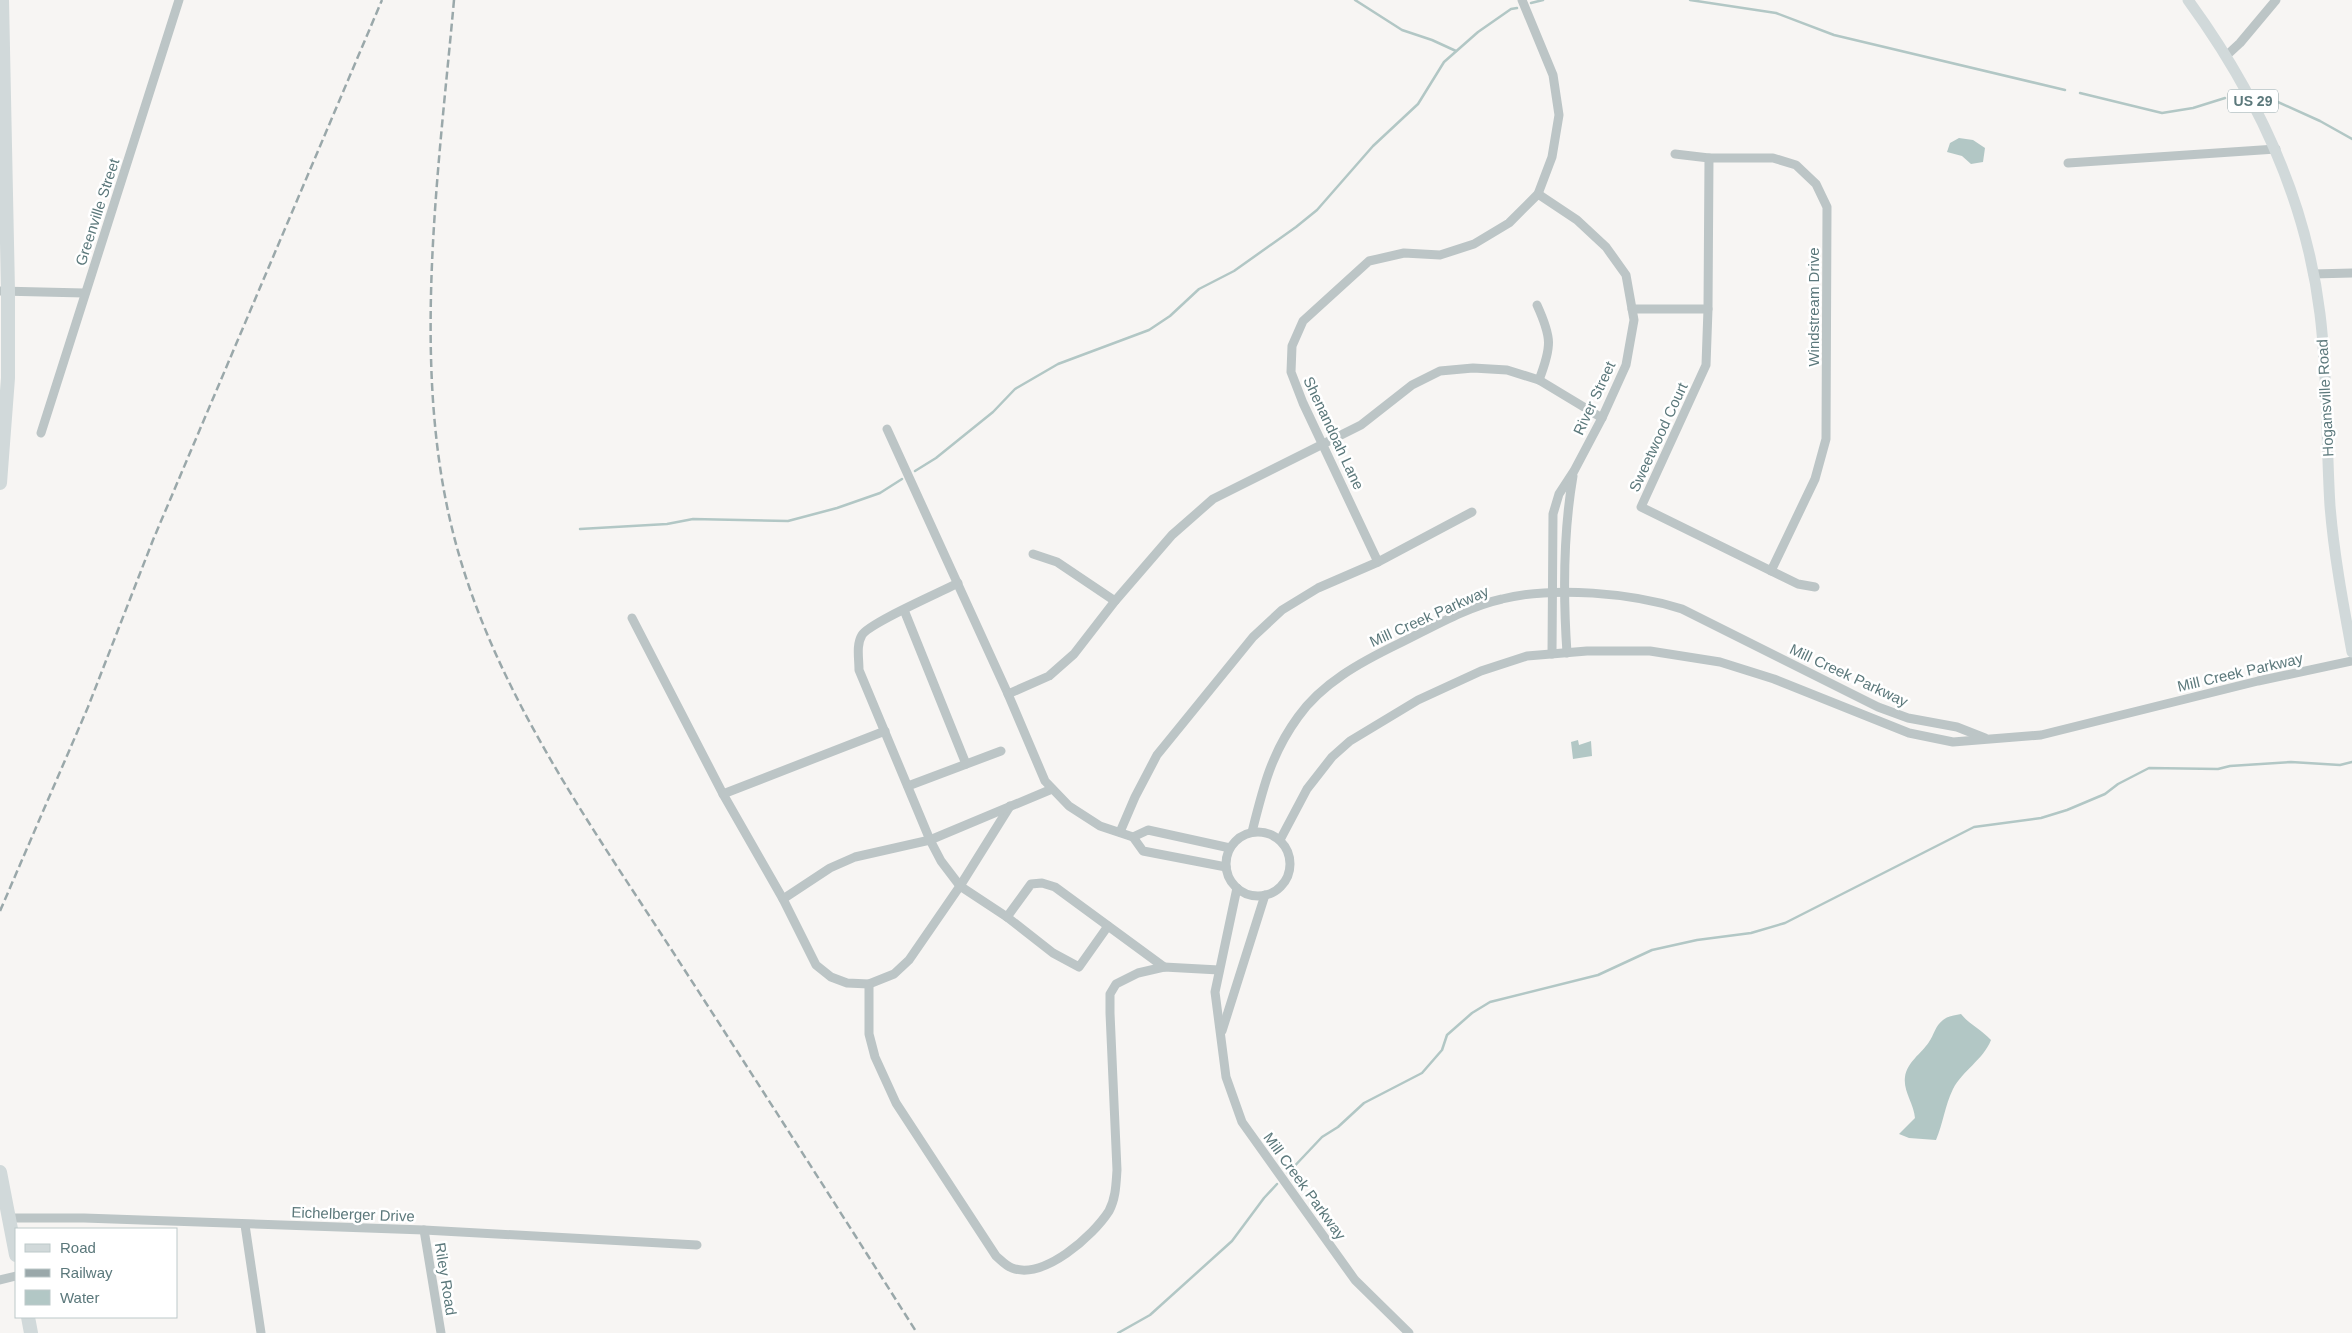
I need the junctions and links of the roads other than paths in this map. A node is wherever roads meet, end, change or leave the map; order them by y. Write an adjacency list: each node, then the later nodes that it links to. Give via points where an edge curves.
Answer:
1 (2, 0): 14 (highway)
2 (180, 0): 15 (street, Greenville Street)
3 (1522, 0): 11 (street, via 1553,75 1559,115 1552,157)
4 (2188, 0): 6 (main road, Hogansville Road / US 29)
5 (2276, 0): 6 (street)
6 (2227, 55): 7 (main road, Hogansville Road / US 29)
7 (2276, 149): 10 (street); 13 (main road, Hogansville Road / US 29, via 2294,201)
8 (1675, 154): 9 (street, Windstream Drive)
9 (1709, 158): 18 (street, Sweetwood Court); 30 (street, Windstream Drive, via 1774,158 1796,165 1816,184 1827,208 1826,439 1815,479)
10 (2068, 163)
11 (1538, 194): 17 (street, River Street, via 1577,220 1606,247 1626,275); 24 (street, Shenandoah Lane, via 1509,223 1474,244 1440,254 1404,253 1369,262 1303,321 1292,346 1290,372)
12 (2352, 273): 13 (street)
13 (2313, 274): 38 (main road, Hogansville Road / US 29, via 2323,343 2333,538)
14 (4, 291): 15 (street); 23 (highway, via 8,378)
15 (84, 293): 22 (street, Greenville Street)
16 (1536, 305): 19 (street, via 1548,331 1548,356)
17 (1632, 309): 18 (street); 20 (street, River Street, via 1634,320 1626,364)
18 (1708, 309): 30 (street, Sweetwood Court, via 1706,365 1641,507)
19 (1539, 380): 20 (street); 24 (street, via 1507,370 1473,368 1440,371 1412,385 1361,425)
20 (1602, 418): 25 (street, River Street)
21 (887, 429): 31 (street)
22 (41, 433)
23 (3, 436): 26 (highway)
24 (1322, 444): 29 (street, Shenandoah Lane); 35 (street, via 1212,499 1172,535)
25 (1574, 470): 33 (street, River Street, via 1559,494 1553,514); 34 (street, River Street, via 1567,513)
26 (0, 483)
27 (1472, 512): 29 (street)
28 (1033, 554): 35 (street, via 1057,562)
29 (1378, 562): 51 (street, via 1318,588 1282,610 1253,637 1158,755 1134,797)
30 (1771, 570): 32 (street, Sweetwood Court, via 1798,584)
31 (958, 583): 36 (street); 42 (street)
32 (1815, 587)
33 (1551, 594): 34 (street, Mill Creek Parkway); 40 (street, River Street); 52 (street, Mill Creek Parkway, via 1502,599 1463,613 1369,658 1322,690 1299,716 1277,749)
34 (1564, 594): 39 (street, River Street); 44 (street, Mill Creek Parkway, via 1617,594 1682,609 1878,707)
35 (1115, 601): 42 (street, via 1074,654 1050,676)
36 (904, 610): 43 (street, via 862,634 858,648 859,670); 46 (street)
37 (632, 618): 49 (street)
38 (2352, 652)
39 (1567, 653): 40 (street, Mill Creek Parkway); 44 (street, Mill Creek Parkway, via 1650,650 1720,662 1774,679 1909,733 1953,742)
40 (1552, 654): 55 (street, Mill Creek Parkway, via 1527,656 1481,671 1418,700 1350,741 1332,757 1307,789)
41 (2352, 661): 44 (street, Mill Creek Parkway, via 2258,680 2041,735)
42 (1008, 694): 48 (street, via 1045,781)
43 (885, 730): 47 (street); 49 (street)
44 (1988, 739)
45 (1001, 751): 46 (street)
46 (966, 764): 47 (street)
47 (908, 786): 54 (street)
48 (1052, 788): 50 (street); 51 (street, via 1069,806 1100,826)
49 (724, 794): 61 (street)
50 (1010, 806): 54 (street); 58 (street)
51 (1120, 832): 53 (street)
52 (1252, 832): 55 (street, via 1262,831); 56 (street, via 1242,835)
53 (1132, 836): 56 (street, via 1148,830); 57 (street, via 1143,851)
54 (930, 840): 58 (street); 61 (street, via 855,857 830,868)
55 (1280, 840): 60 (street, via 1290,857 1290,869 1280,888)
56 (1230, 848): 57 (street)
57 (1226, 867): 59 (street)
58 (960, 886): 62 (street); 66 (street, via 909,960 894,974)
59 (1237, 888): 60 (street, via 1248,895); 65 (street, Mill Creek Parkway)
60 (1265, 895): 67 (street)
61 (783, 899): 66 (street, via 816,965 832,977)
62 (1007, 917): 63 (street, via 1031,884 1042,883 1055,887); 63 (street, via 1053,953 1079,967)
63 (1108, 926): 64 (street)
64 (1164, 967): 65 (street); 66 (street, via 1138,973 1116,984 1110,994 1117,1170 1116,1191 1109,1210 1090,1235 1068,1252 1045,1266 1029,1270 1011,1268 996,1256 896,1103 871,1042)
65 (1219, 970): 67 (street, Mill Creek Parkway, via 1215,992)
66 (869, 984)
67 (1222, 1031): 80 (street, Mill Creek Parkway, via 1226,1078 1242,1122 1355,1280)
68 (0, 1172): 69 (highway)
69 (9, 1218): 70 (street, Eichelberger Drive); 73 (highway)
70 (245, 1225): 71 (street, Eichelberger Drive); 78 (street)
71 (424, 1230): 72 (street, Eichelberger Drive); 79 (street, Riley Road)
72 (697, 1245)
73 (15, 1250)
74 (15, 1276): 75 (street)
75 (0, 1280)
76 (28, 1318): 77 (highway)
77 (32, 1333)
78 (261, 1333)
79 (441, 1333)
80 (1409, 1333)

